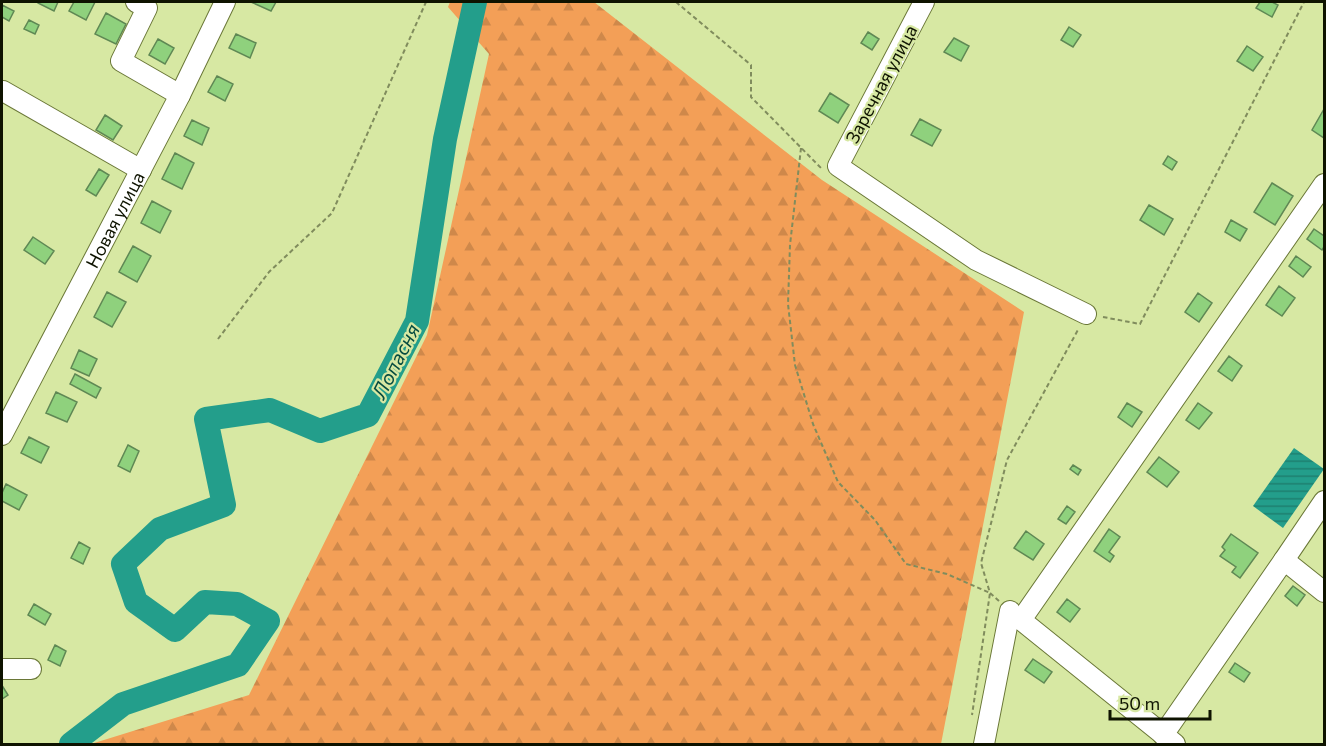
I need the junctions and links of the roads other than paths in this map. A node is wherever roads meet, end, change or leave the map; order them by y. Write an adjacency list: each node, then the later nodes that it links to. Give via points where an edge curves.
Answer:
1 (225, 2): 5 (street, Новая улица)
2 (924, 2): 8 (street, Заречная улица, via 838,166 976,260)
3 (144, 4): 5 (street, via 121,61)
4 (3, 92): 6 (street)
5 (180, 95): 6 (street, Новая улица)
6 (141, 170): 9 (street, Новая улица)
7 (1324, 184): 13 (street)
8 (1086, 314)
9 (2, 435)
10 (1324, 501): 11 (street)
11 (1284, 560): 12 (street); 16 (street)
12 (1324, 592)
13 (1015, 615): 16 (street); 17 (street)
14 (2, 669): 15 (street)
15 (31, 669)
16 (1169, 740)
17 (984, 744)

